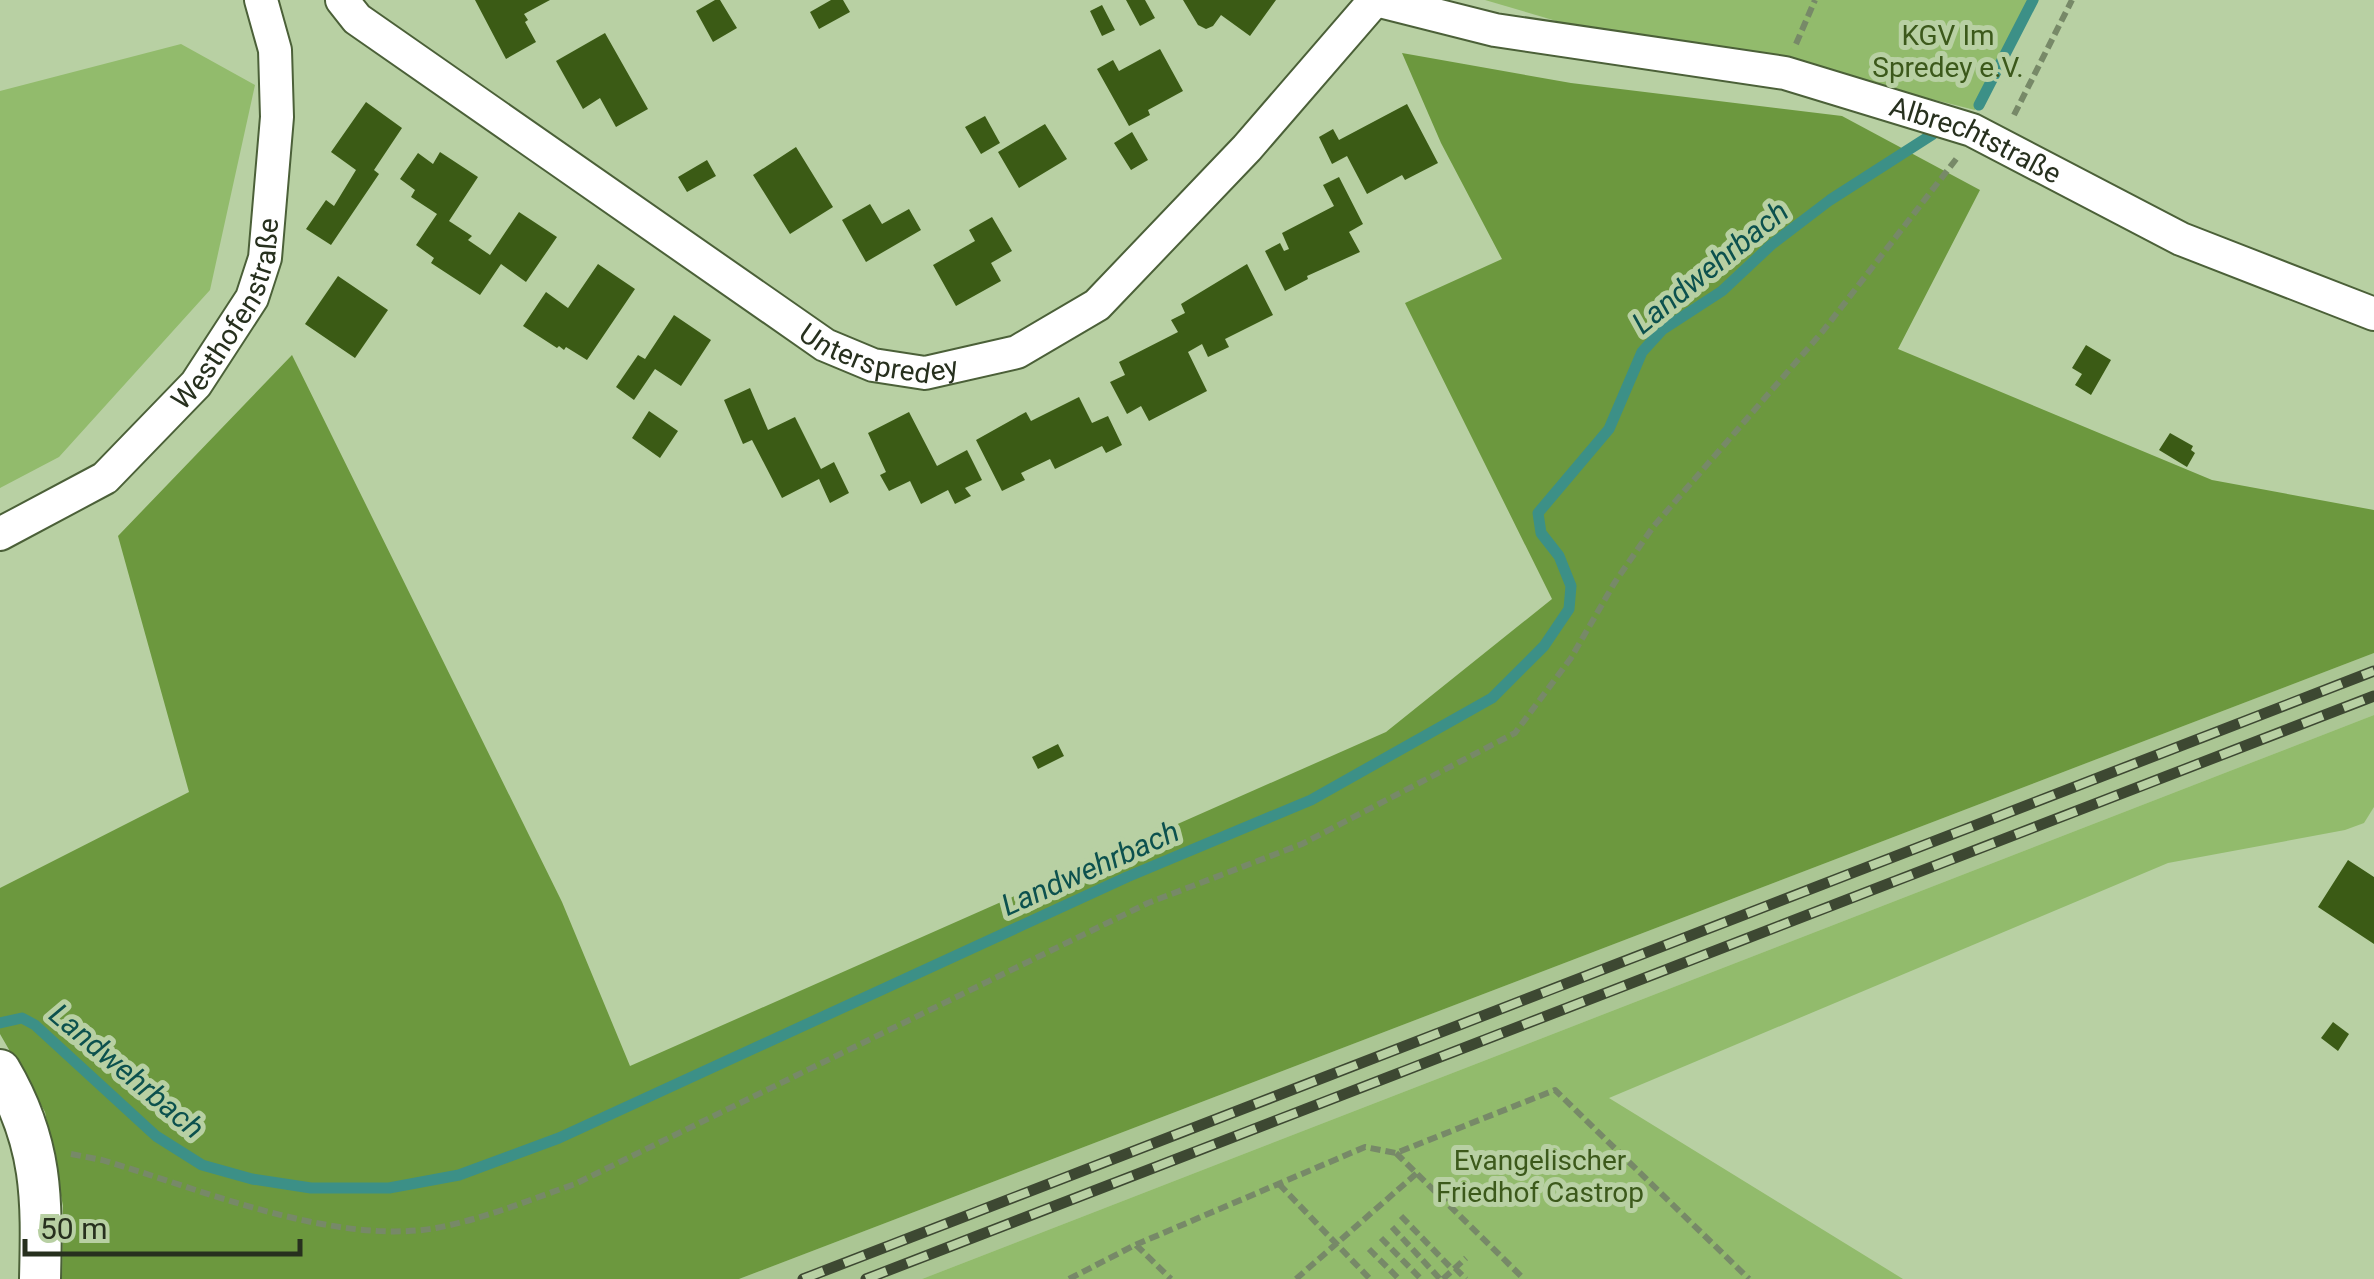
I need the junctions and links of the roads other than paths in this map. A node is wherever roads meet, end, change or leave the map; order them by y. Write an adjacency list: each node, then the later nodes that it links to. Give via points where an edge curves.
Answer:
1 (342, 0): 2 (street, Unterspredey, via 356,19 825,345 873,365 925,373 1017,352 1096,305 1248,148)
2 (1376, 0): 4 (street, Albrechtstraße, via 1495,30 1785,73 1986,137 2181,239)
3 (271, 3): 5 (street, Westhofenstraße, via 277,117 264,258 252,298 196,384 105,478)
4 (2374, 314)
5 (0, 534)
6 (0, 1070): 7 (street, via 33,1142 41,1189)
7 (36, 1278)

